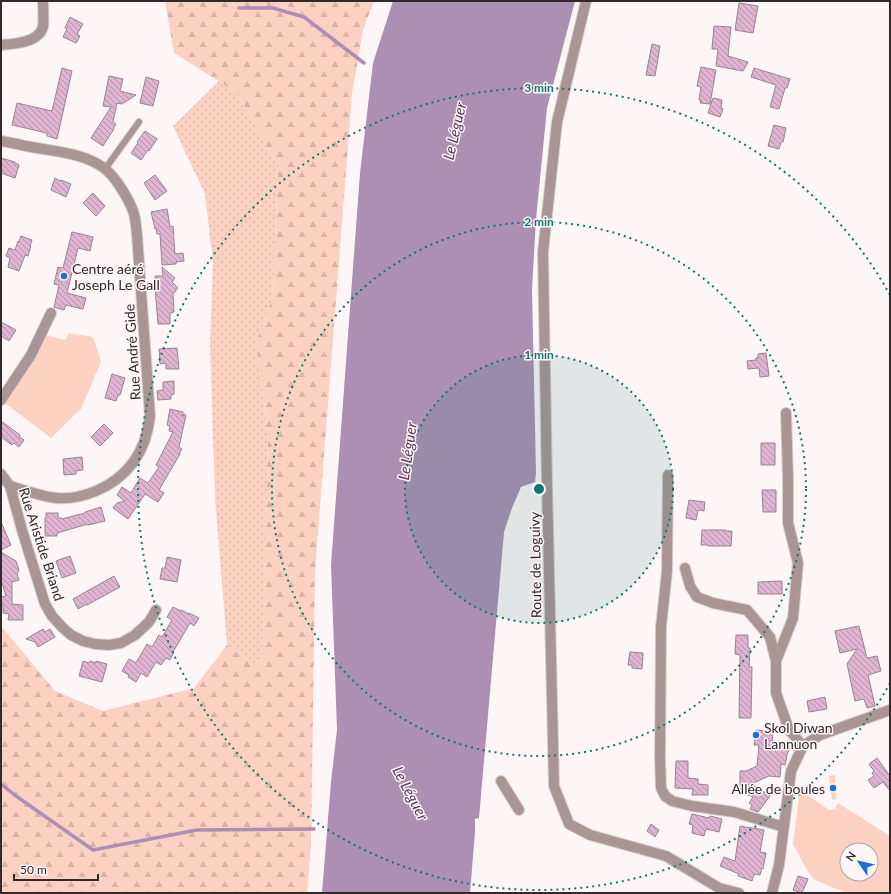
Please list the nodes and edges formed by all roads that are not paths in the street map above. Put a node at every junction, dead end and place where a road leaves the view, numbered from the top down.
1 (43, 1) edge
2 (586, 1) edge
3 (1, 46) edge
4 (139, 122) dead end
5 (1, 141) edge
6 (105, 169) junction
7 (51, 313) dead end
8 (1, 400) edge
9 (786, 412) dead end
10 (1, 474) edge
11 (668, 475) dead end
12 (10, 486) junction
13 (685, 568) dead end
14 (156, 610) dead end
15 (776, 660) junction
16 (890, 710) edge
17 (803, 746) junction
18 (501, 781) dead end
19 (519, 810) dead end
20 (784, 827) junction
21 (739, 893) edge
22 (772, 893) edge

1 - 3 street
2 - 21 street, Route de Loguivy
4 - 6 lane
5 - 6 street, Rue André Gide
6 - 12 street, Rue André Gide
7 - 8 street
9 - 15 street
10 - 12 street, Rue Aristide Briand
11 - 20 street
12 - 14 street, Rue Aristide Briand
13 - 15 street
15 - 17 street
16 - 17 street
17 - 20 street
18 - 19 street
20 - 22 street

